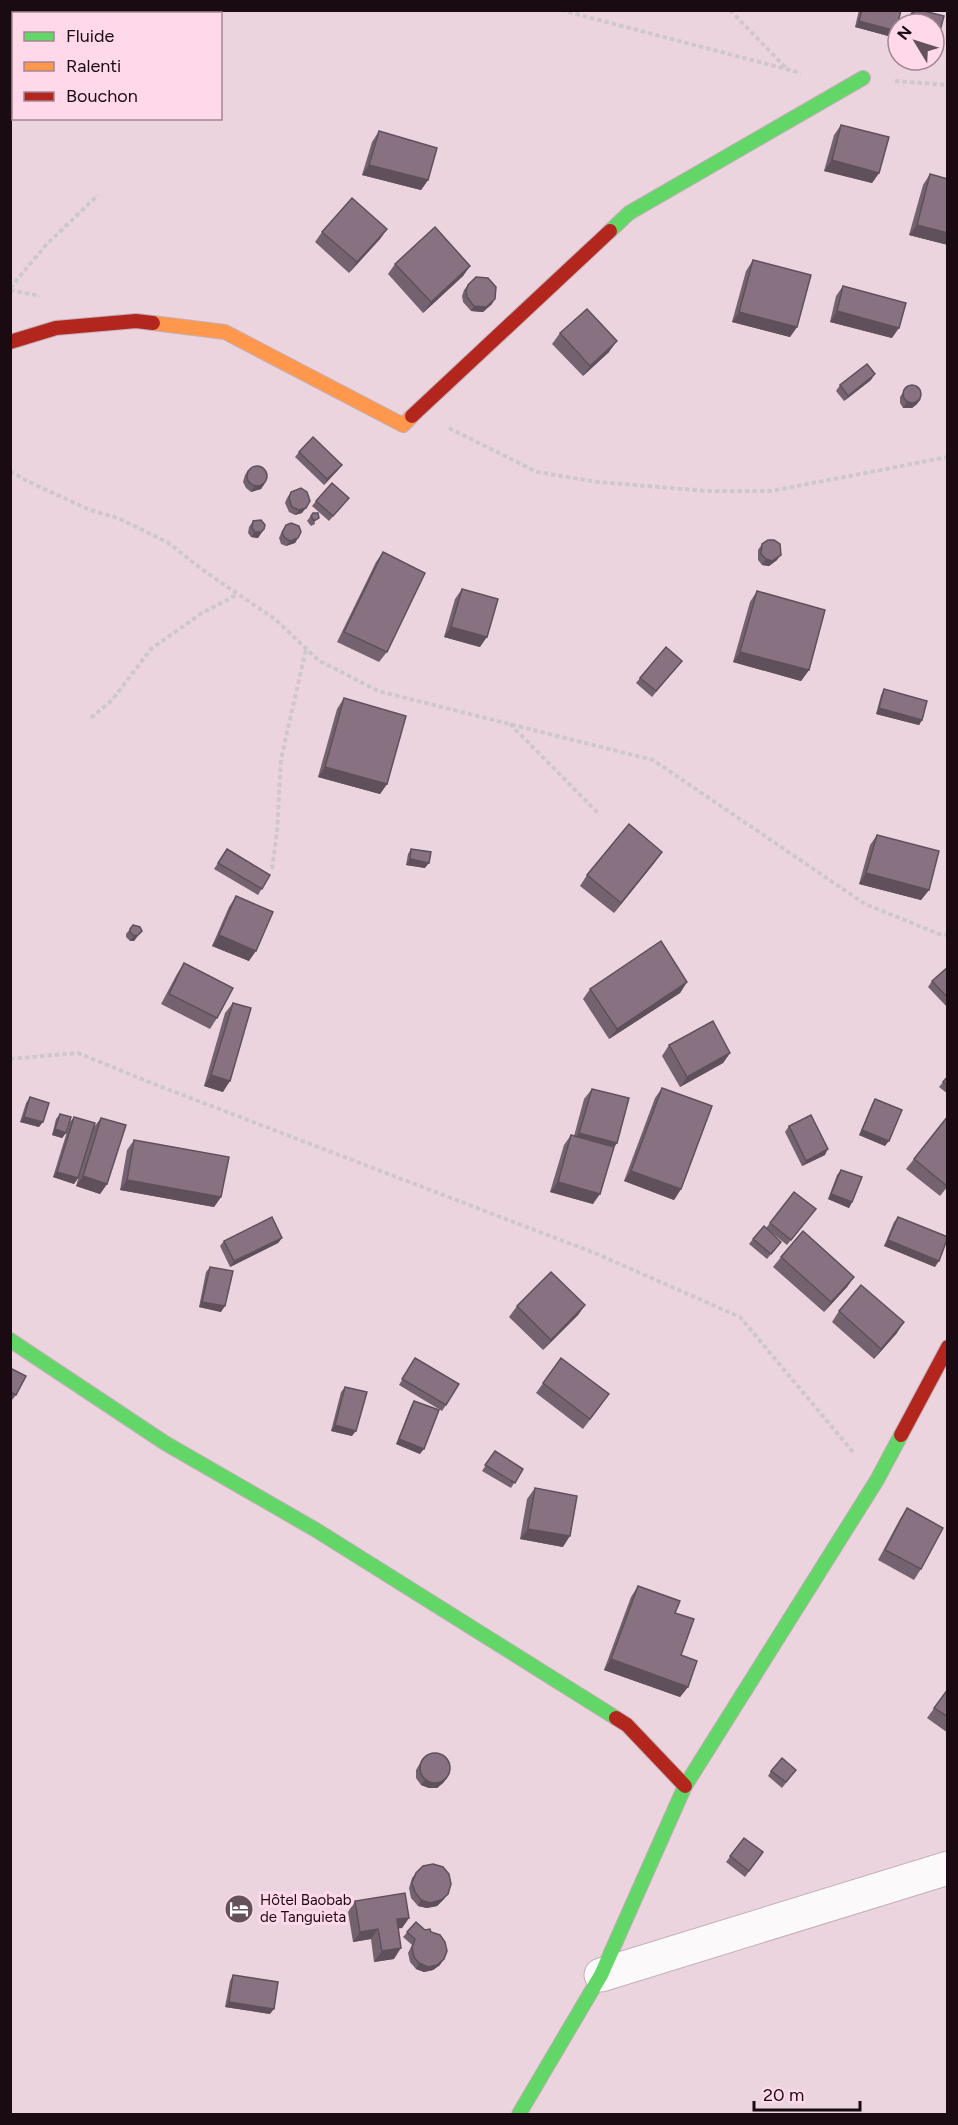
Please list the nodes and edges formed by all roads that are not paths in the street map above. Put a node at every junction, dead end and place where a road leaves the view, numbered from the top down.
1 (863, 78) road end
2 (10, 342) edge
3 (10, 1340) edge
4 (948, 1347) edge
5 (685, 1786) junction
6 (948, 1868) edge
7 (601, 1975) junction
8 (519, 2115) edge

1 - 2 street
3 - 5 street
4 - 5 street
5 - 7 street
6 - 7 street
7 - 8 street

